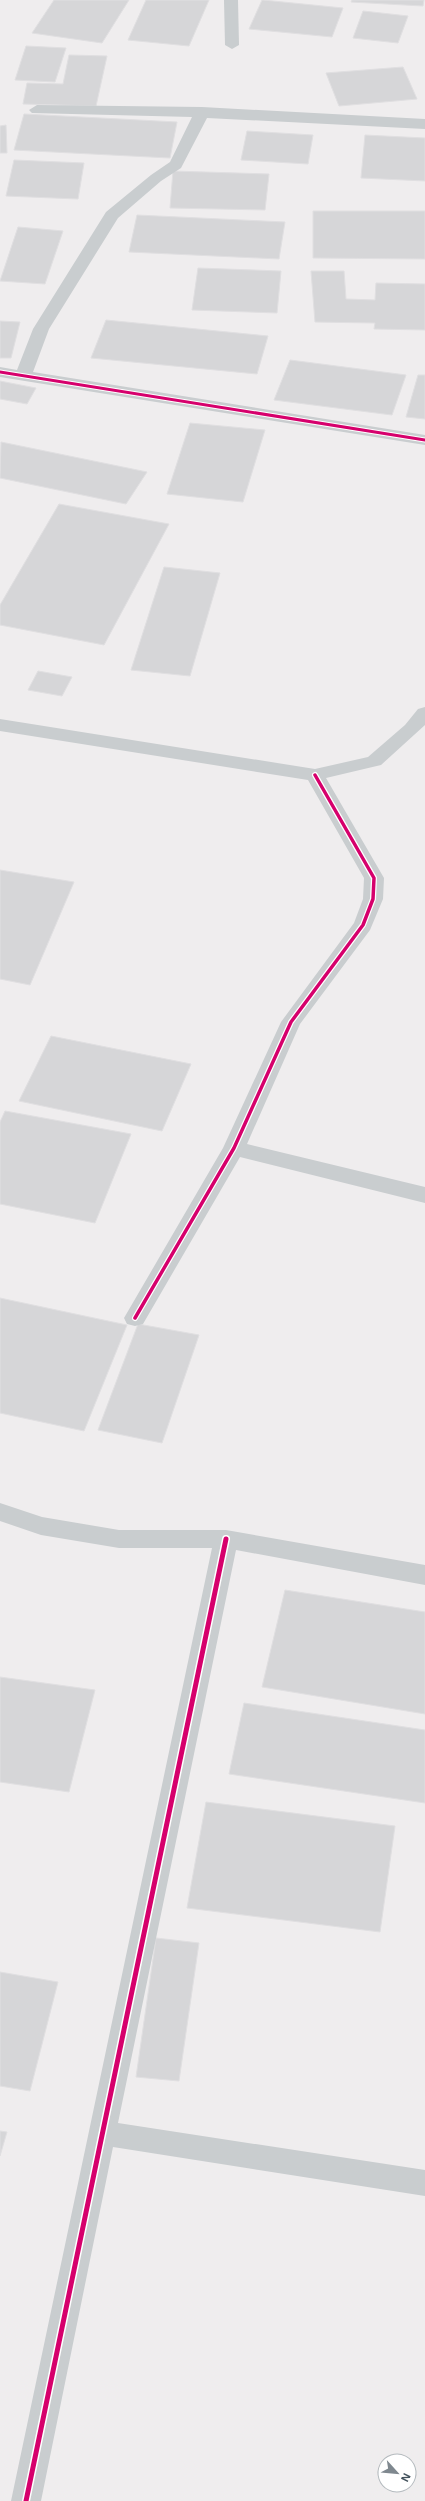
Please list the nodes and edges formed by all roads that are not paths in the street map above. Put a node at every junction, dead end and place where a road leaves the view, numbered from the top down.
1 (231, 0) edge
2 (232, 45) dead end
3 (37, 110) dead end
4 (202, 112) junction
5 (425, 124) edge
6 (0, 372) edge
7 (24, 374) junction
8 (425, 440) edge
9 (425, 714) edge
10 (0, 724) edge
11 (315, 775) junction
12 (234, 1148) junction
13 (425, 1195) edge
14 (135, 1318) dead end
15 (0, 1512) edge
16 (226, 1539) junction
17 (425, 1575) edge
18 (101, 2134) junction
19 (425, 2183) edge
20 (26, 2501) edge

1 - 2 street
3 - 4 street
4 - 5 street
4 - 7 street
6 - 7 street
7 - 8 street
9 - 11 street
10 - 11 street
11 - 12 street
12 - 13 street
12 - 14 street
15 - 16 street
16 - 17 street
16 - 18 street
18 - 19 street
18 - 20 street

